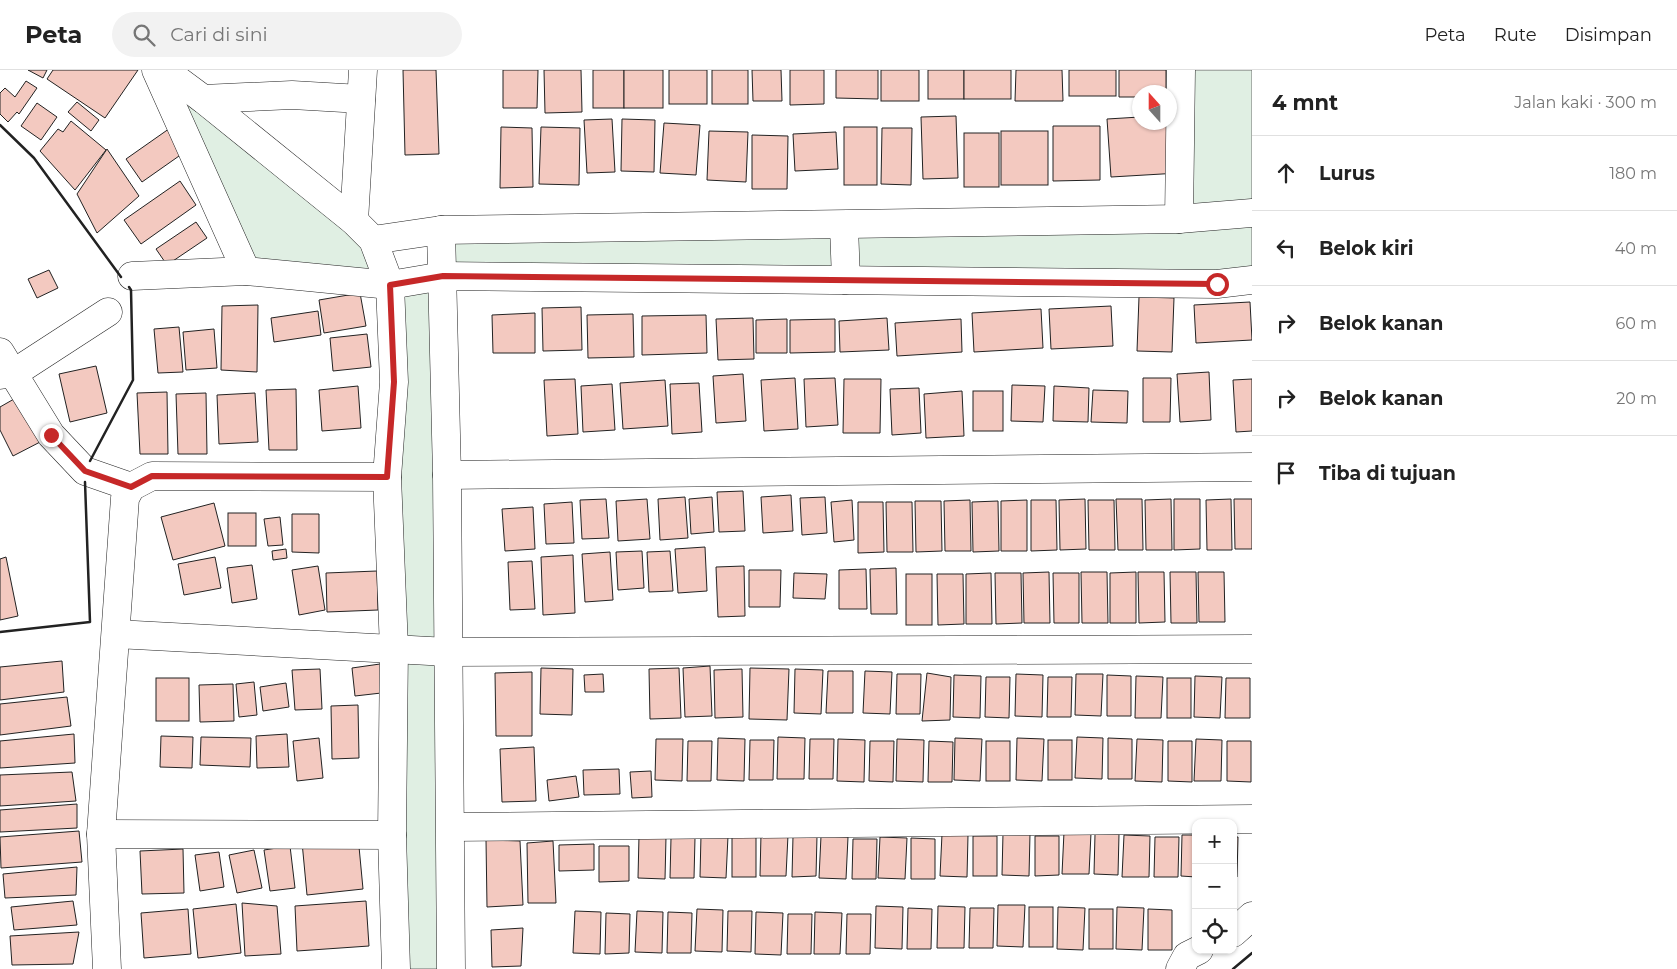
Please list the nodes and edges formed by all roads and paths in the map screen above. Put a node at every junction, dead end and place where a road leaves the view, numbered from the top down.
1 (156, 70) edge
2 (164, 70) edge
3 (363, 70) edge
4 (1181, 70) edge
5 (203, 99) junction
6 (361, 99) junction
7 (1252, 214) edge
8 (1178, 219) junction
9 (844, 226) junction
10 (441, 230) junction
11 (364, 231) junction
12 (246, 271) junction
13 (132, 276) dead end
14 (443, 276) junction
15 (846, 280) junction
16 (1252, 280) edge
17 (390, 285) junction
18 (108, 312) dead end
19 (5, 367) edge
20 (1252, 467) edge
21 (447, 476) junction
22 (387, 477) junction
23 (131, 487) junction
24 (116, 634) junction
25 (394, 648) junction
26 (1252, 649) edge
27 (448, 652) junction
28 (1252, 819) edge
29 (451, 827) junction
30 (101, 834) junction
31 (392, 834) junction
32 (1252, 916) edge
33 (1237, 929) edge
34 (1192, 954) edge
35 (107, 969) edge
36 (396, 969) edge
37 (451, 969) edge
38 (1180, 969) edge

1 - 12 street
2 - 5 street
3 - 6 street
4 - 8 street
5 - 6 street
5 - 11 street
6 - 11 street
7 - 8 street
8 - 9 street
9 - 10 street
9 - 15 street
10 - 11 street
10 - 14 street
11 - 17 street
12 - 13 street
12 - 17 street
14 - 15 street
14 - 17 street
14 - 21 street
15 - 16 street
17 - 22 street
18 - 19 street
19 - 23 street
20 - 21 street
21 - 27 street
22 - 23 street
22 - 25 street
23 - 24 street
24 - 25 street
24 - 30 street
25 - 27 street
25 - 31 street
26 - 27 street
27 - 29 street
28 - 29 street
29 - 37 street
30 - 31 street
30 - 35 street
31 - 36 street
32 - 33 street
34 - 38 street

